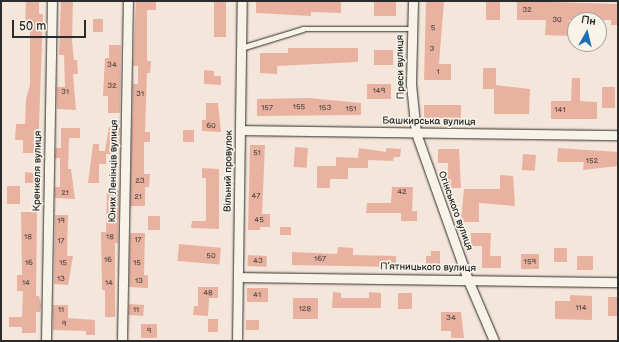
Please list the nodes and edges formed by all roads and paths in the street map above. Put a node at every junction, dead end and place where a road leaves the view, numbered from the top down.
1 (52, 1) edge
2 (128, 1) edge
3 (242, 1) edge
4 (413, 1) edge
5 (412, 29) junction
6 (241, 48) junction
7 (240, 130) junction
8 (416, 133) junction
9 (618, 135) edge
10 (238, 277) junction
11 (468, 280) junction
12 (618, 282) edge
13 (46, 341) edge
14 (122, 341) edge
15 (237, 341) edge
16 (494, 341) edge

1 - 13 street, Кренкеля вулиця
2 - 14 street, Юних Ленінців вулиця
3 - 6 street, Вільний провулок
4 - 5 street, Преси вулиця
5 - 6 lane
5 - 8 street, Преси вулиця
6 - 7 street, Вільний провулок
7 - 8 street, Башкирська вулиця
7 - 10 street, Вільний провулок
8 - 9 street, Башкирська вулиця
8 - 11 street, Огінського вулиця
10 - 11 street, П’ятницького вулиця
10 - 15 street, Вільний провулок
11 - 12 street, П’ятницького вулиця
11 - 16 street, Огінського вулиця

